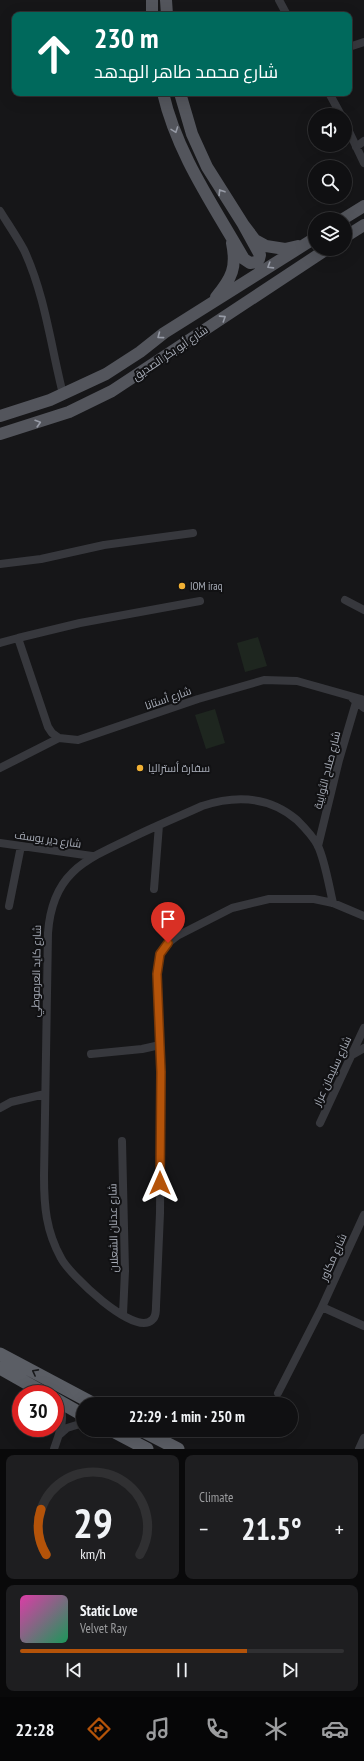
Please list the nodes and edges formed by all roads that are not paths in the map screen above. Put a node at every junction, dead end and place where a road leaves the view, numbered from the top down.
1 (152, 0) edge
2 (166, 0) edge
3 (279, 0) edge
4 (152, 12) edge
5 (167, 12) edge
6 (285, 12) edge
7 (364, 42) edge
8 (352, 46) edge
9 (164, 96) edge
10 (181, 96) edge
11 (331, 96) edge
12 (337, 108) edge
13 (352, 138) edge
14 (364, 141) edge
15 (356, 147) junction
16 (364, 162) edge
17 (364, 206) edge
18 (0, 211) edge
19 (352, 213) edge
20 (243, 224) junction
21 (364, 225) edge
22 (352, 233) edge
23 (230, 234) junction
24 (308, 242) edge
25 (308, 242) edge
26 (316, 256) edge
27 (209, 304) junction
28 (63, 394) junction
29 (0, 416) edge
30 (0, 434) edge
31 (193, 533) dead end
32 (0, 564) edge
33 (344, 600) dead end
34 (200, 601) dead end
35 (364, 610) edge
36 (18, 638) junction
37 (0, 643) edge
38 (356, 699) edge
39 (364, 708) edge
40 (59, 738) junction
41 (0, 768) edge
42 (159, 825) junction
43 (0, 843) edge
44 (21, 846) junction
45 (318, 846) junction
46 (92, 856) junction
47 (154, 889) dead end
48 (333, 903) junction
49 (9, 906) dead end
50 (364, 916) edge
51 (364, 1030) edge
52 (160, 1045) junction
53 (364, 1048) edge
54 (91, 1054) dead end
55 (352, 1055) junction
56 (45, 1094) junction
57 (0, 1108) edge
58 (320, 1122) dead end
59 (122, 1141) dead end
60 (364, 1215) edge
61 (322, 1307) junction
62 (123, 1314) junction
63 (364, 1326) edge
64 (0, 1354) edge
65 (0, 1368) edge
66 (31, 1385) edge
67 (278, 1393) dead end
68 (81, 1397) edge
69 (64, 1404) edge
70 (76, 1411) edge
71 (76, 1425) edge
72 (64, 1431) edge
73 (58, 1437) edge
74 (124, 1437) edge
75 (155, 1437) edge
76 (364, 1439) edge
77 (54, 1449) edge
78 (147, 1449) edge
79 (178, 1449) edge
80 (359, 1449) edge

1 - 4 main road
2 - 5 main road
3 - 6 street
7 - 8 street
9 -> 23 main road
20 -> 10 main road
11 - 12 street
13 - 15 street
14 - 15 street
15 - 16 street
17 - 19 main road
18 - 28 street
20 - 23 main road
20 - 24 main road
21 - 22 main road
23 - 27 main road
25 -> 27 main road, شارع أبو بكر الصديق
30 -> 26 main road, شارع أبو بكر الصديق
27 -> 28 main road, شارع أبو بكر الصديق
28 - 29 main road, شارع أبو بكر الصديق
31 - 32 street
33 - 35 street
34 - 36 street
36 - 37 street
36 - 40 street
38 - 39 street, شارع أستانا
38 - 40 street, شارع أستانا
38 - 45 street, شارع صلاح الثوايبة
40 - 41 street
42 - 45 street, شارع كايد العرموطي
42 - 46 street, شارع كايد العرموطي
42 - 47 street
43 - 44 street, شارع دير يوسف
44 - 46 street, شارع دير يوسف
44 - 49 street
45 - 48 street, شارع كايد العرموطي
46 - 56 street, شارع كايد العرموطي
48 - 50 street
48 - 52 street
51 - 55 street, شارع سليمان عرار
52 - 54 street
52 - 62 street, شارع كايد العرموطي
53 - 55 street
55 - 58 street, شارع سليمان عرار
56 - 57 street
56 - 62 street, شارع كايد العرموطي
59 - 62 street, شارع عدنان الشعلان
60 - 61 street, شارع مكاور
61 - 63 street
61 - 67 street, شارع مكاور
68 -> 64 highway
65 - 66 highway
69 - 70 highway
71 - 72 street
73 - 77 street
74 - 78 highway
75 - 79 highway
76 - 80 street

